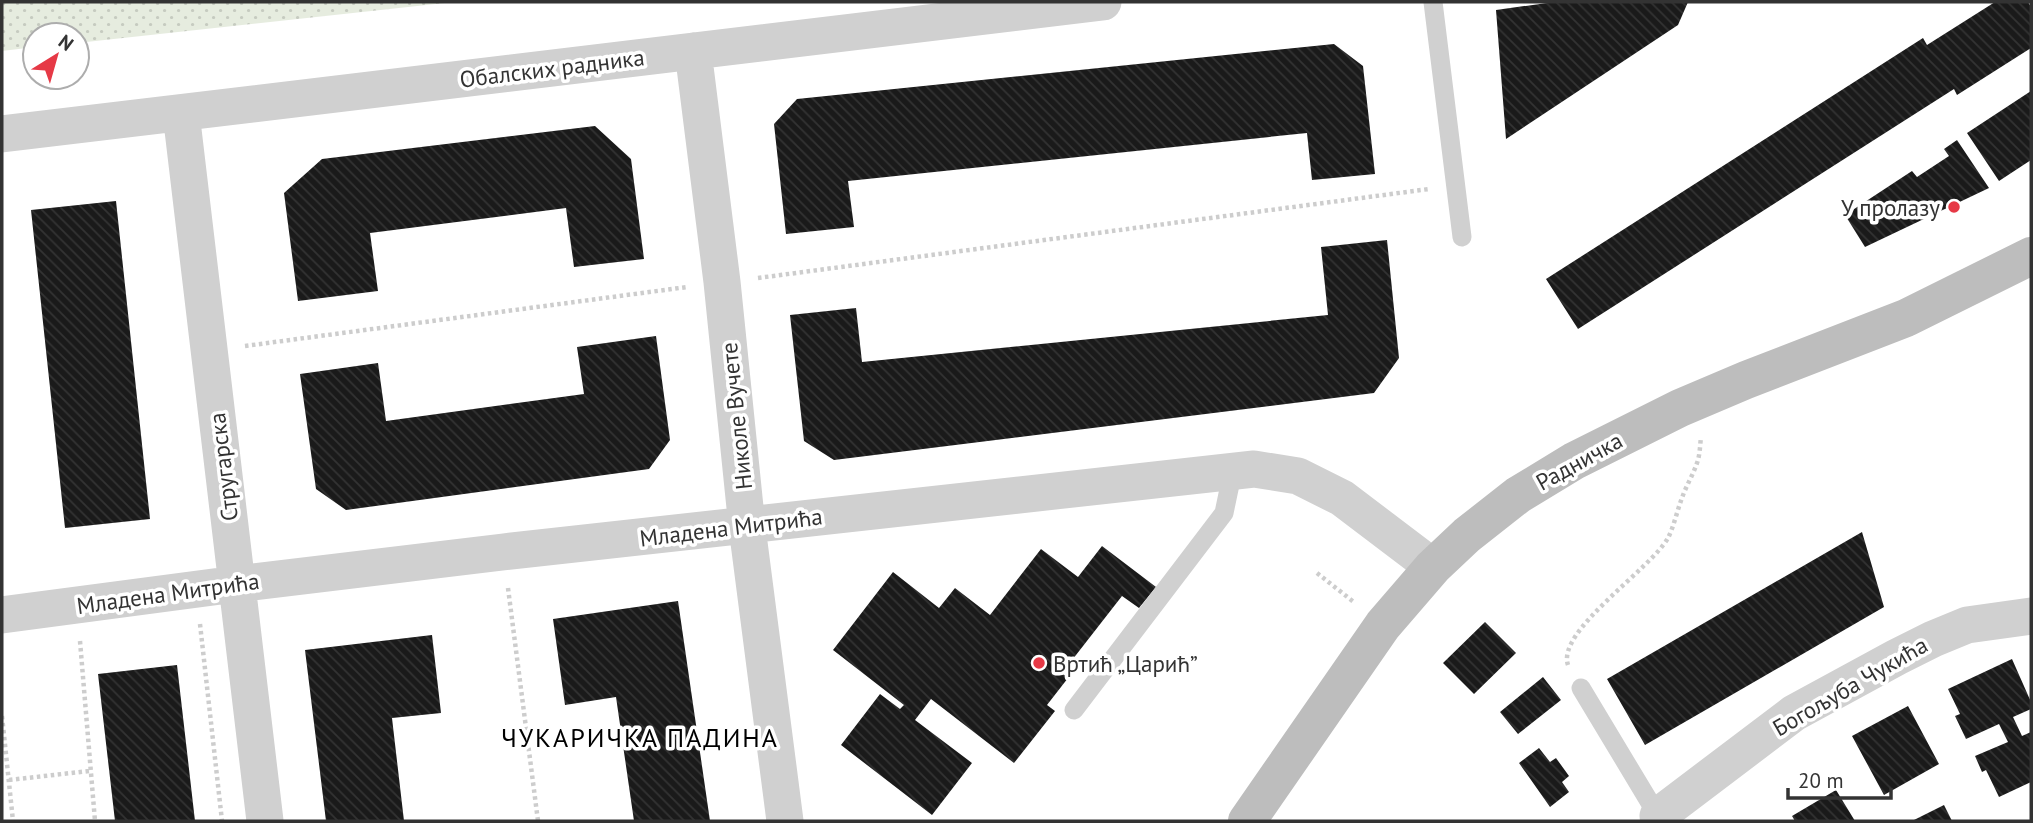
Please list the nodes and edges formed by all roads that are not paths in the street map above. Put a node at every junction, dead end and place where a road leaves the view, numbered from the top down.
1 (1103, 2) edge
2 (1433, 2) edge
3 (693, 51) junction
4 (181, 113) junction
5 (2, 134) edge
6 (1462, 237) dead end
7 (2031, 256) edge
8 (1233, 470) junction
9 (747, 527) junction
10 (1433, 567) junction
11 (236, 584) junction
12 (2, 615) edge
13 (2031, 616) edge
14 (1581, 688) dead end
15 (1074, 710) dead end
16 (1659, 819) edge
17 (265, 821) edge
18 (786, 821) edge
19 (1247, 821) edge

1 - 3 street, Обалских радника
2 - 6 lane
3 - 4 street, Обалских радника
3 - 9 street, Николе Вучете
4 - 5 street, Обалских радника
4 - 11 street, Стругарска
7 - 10 street, Радничка
8 - 9 street, Младена Митрића
8 - 10 street, Младена Митрића
8 - 15 lane
9 - 11 street, Младена Митрића
9 - 18 street, Николе Вучете
10 - 19 street, Радничка
11 - 12 street, Младена Митрића
11 - 17 street, Стругарска
13 - 16 street, Богољуба Чукића
14 - 16 lane

